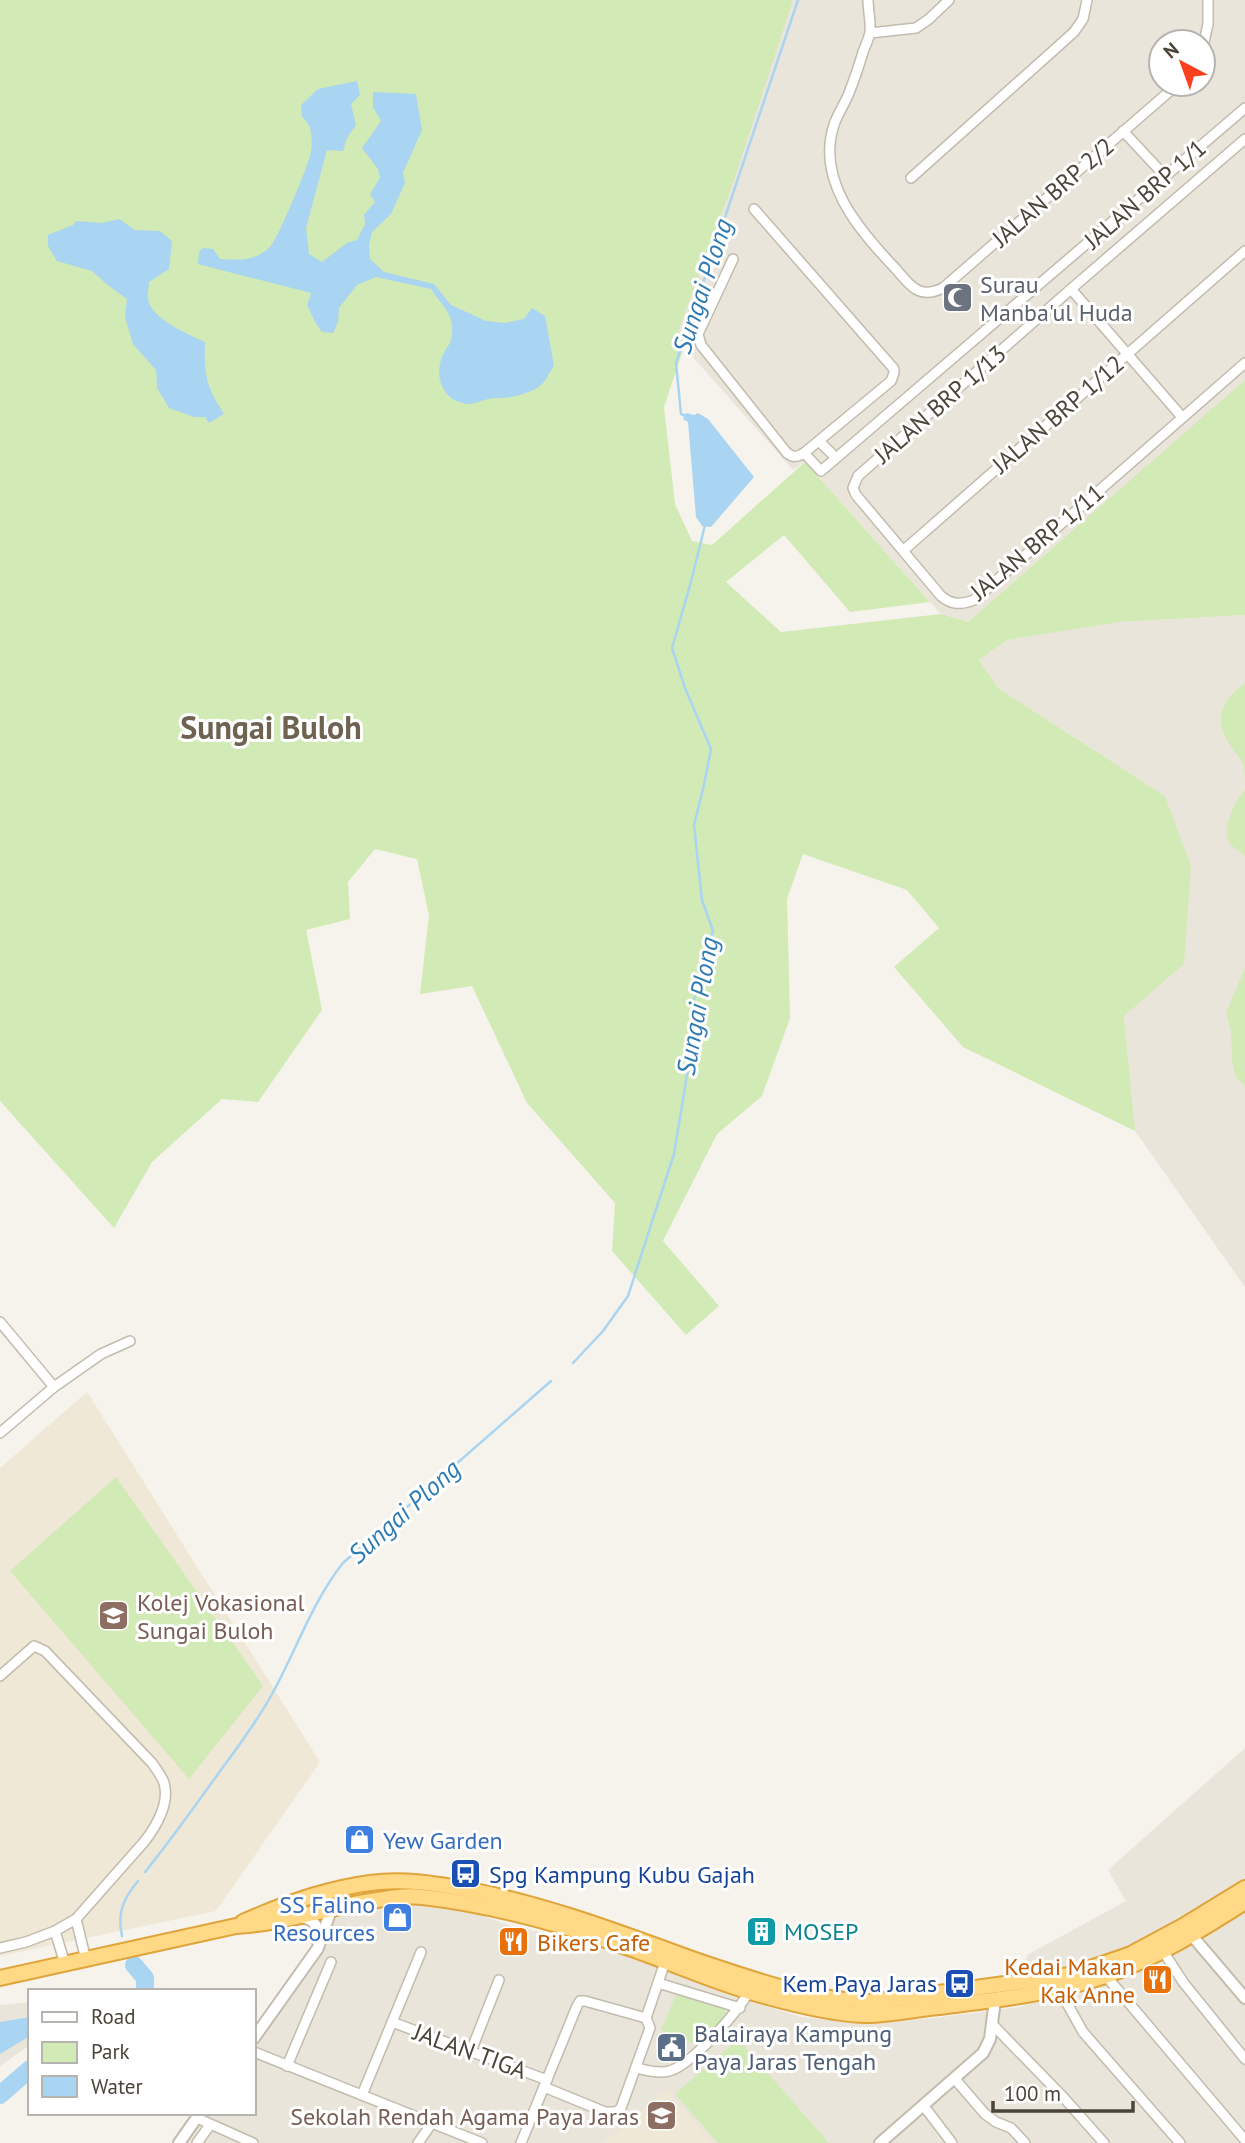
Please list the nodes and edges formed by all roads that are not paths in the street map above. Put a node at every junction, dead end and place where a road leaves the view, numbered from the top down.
1 (868, 0) edge
2 (949, 0) edge
3 (1087, 0) edge
4 (1208, 0) edge
5 (1207, 28) edge
6 (870, 33) junction
7 (1162, 98) edge
8 (1245, 108) edge
9 (1123, 131) junction
10 (1245, 139) edge
11 (1165, 176) junction
12 (911, 178) dead end
13 (754, 209) dead end
14 (1245, 251) edge
15 (733, 259) dead end
16 (1071, 289) junction
17 (1127, 353) junction
18 (1245, 363) edge
19 (1182, 417) junction
20 (819, 441) junction
21 (804, 453) junction
22 (836, 458) junction
23 (858, 476) joint
24 (904, 550) junction
25 (0, 1322) edge
26 (130, 1341) dead end
27 (54, 1387) junction
28 (0, 1433) edge
29 (0, 1676) edge
30 (431, 1883) junction
31 (1245, 1888) edge
32 (1245, 1902) edge
33 (274, 1908) junction
34 (332, 1908) junction
35 (295, 1916) junction
36 (76, 1919) junction
37 (236, 1926) junction
38 (55, 1931) junction
39 (1187, 1931) junction
40 (0, 1948) edge
41 (318, 1948) junction
42 (421, 1951) dead end
43 (1163, 1951) junction
44 (86, 1960) junction
45 (331, 1962) dead end
46 (665, 1962) junction
47 (65, 1965) junction
48 (1106, 1976) junction
49 (0, 1978) edge
50 (499, 1980) dead end
51 (658, 1983) junction
52 (1059, 1989) junction
53 (749, 1992) junction
54 (1245, 1998) edge
55 (995, 2000) junction
56 (740, 2008) junction
57 (646, 2018) junction
58 (392, 2022) junction
59 (992, 2024) junction
60 (256, 2035) edge
61 (471, 2051) junction
62 (256, 2053) edge
63 (1245, 2059) edge
64 (287, 2066) junction
65 (636, 2068) junction
66 (954, 2078) junction
67 (545, 2084) junction
68 (362, 2095) junction
69 (923, 2105) junction
70 (198, 2116) edge
71 (432, 2123) junction
72 (211, 2125) junction
73 (1245, 2140) edge
74 (179, 2143) edge
75 (197, 2143) edge
76 (253, 2143) edge
77 (418, 2143) edge
78 (482, 2143) edge
79 (521, 2143) edge
80 (881, 2143) edge
81 (952, 2143) edge
82 (1025, 2143) edge
83 (1104, 2143) edge
84 (1180, 2143) edge

1 - 6 street, JALAN BRP 2/2
2 - 6 street
3 - 12 street
4 - 5 street
6 - 9 street, JALAN BRP 2/2
7 - 9 street, JALAN BRP 2/2
8 - 11 street, JALAN BRP 1/1
9 - 11 street
10 - 16 street, JALAN BRP 1/13
11 - 22 street, JALAN BRP 1/1
13 - 20 street
14 - 17 street, JALAN BRP 1/12
15 - 21 street
16 - 17 street
16 - 23 street, JALAN BRP 1/13
17 - 19 street
17 - 24 street, JALAN BRP 1/12
18 - 19 street, JALAN BRP 1/11
19 - 24 street, JALAN BRP 1/11
20 - 21 street
20 - 22 street
21 - 22 street, JALAN BRP 1/1
23 - 24 street, JALAN BRP 1/11
25 - 27 street
26 - 27 street
27 - 28 street
29 - 36 street
30 - 33 highway
30 - 34 highway
30 - 39 highway
31 - 39 highway
32 - 39 highway
33 - 34 highway
33 - 37 highway
34 - 35 highway
34 - 41 street
34 - 46 highway
35 - 37 highway
35 - 41 street
36 - 38 street
36 - 44 street
37 - 44 highway
38 - 40 street
38 - 47 street
39 - 43 highway
39 - 54 street
41 - 60 street
42 - 58 street
43 - 48 highway
43 - 63 street
44 - 47 highway
45 - 64 street
46 - 51 street
46 - 53 highway
47 - 49 highway
48 - 52 highway
48 - 73 street
50 - 61 street
51 - 56 street
51 - 57 street
52 - 55 highway
52 - 84 street
53 - 55 highway
53 - 56 street
55 - 59 street
56 - 65 street
57 - 65 street
57 - 67 street
58 - 61 street, JALAN TIGA
58 - 68 street
59 - 66 street
59 - 83 street
61 - 67 street, JALAN TIGA
62 - 64 street
64 - 68 street
65 - 67 street, JALAN TIGA
66 - 69 street
66 - 82 street
67 - 79 street
68 - 71 street
69 - 80 street
69 - 81 street
70 - 72 street
70 - 74 street
71 - 77 street
71 - 78 street
72 - 75 street
72 - 76 street

